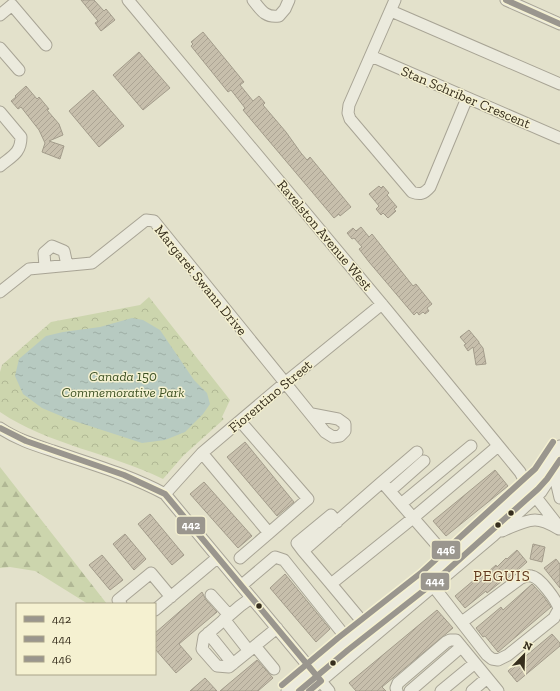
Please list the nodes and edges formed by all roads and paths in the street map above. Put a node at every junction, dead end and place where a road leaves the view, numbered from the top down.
1 (128, 0) edge
2 (253, 0) edge
3 (289, 0) edge
4 (395, 0) edge
5 (506, 0) edge
6 (391, 11) junction
7 (0, 15) edge
8 (560, 24) edge
9 (46, 45) dead end
10 (0, 48) edge
11 (371, 56) junction
12 (19, 70) dead end
13 (560, 84) edge
14 (467, 98) junction
15 (0, 112) edge
16 (560, 138) edge
17 (0, 166) edge
18 (67, 265) junction
19 (46, 267) junction
20 (0, 292) edge
21 (382, 304) junction
22 (286, 382) junction
23 (312, 414) dead end
24 (240, 421) junction
25 (0, 428) edge
26 (471, 446) dead end
27 (498, 446) junction
28 (560, 446) edge
29 (417, 452) dead end
30 (202, 454) junction
31 (424, 461) dead end
32 (560, 463) edge
33 (382, 482) junction
34 (530, 485) junction
35 (390, 491) junction
36 (165, 494) junction
37 (538, 495) junction
38 (560, 498) edge
39 (401, 504) junction
40 (560, 516) edge
41 (413, 518) junction
42 (560, 529) edge
43 (269, 534) junction
44 (494, 535) junction
45 (217, 558) junction
46 (240, 558) dead end
47 (449, 559) junction
48 (431, 582) junction
49 (331, 584) junction
50 (242, 585) junction
51 (211, 595) dead end
52 (171, 597) junction
53 (251, 598) junction
54 (120, 603) edge
55 (156, 609) edge
56 (226, 617) junction
57 (462, 622) junction
58 (366, 626) junction
59 (277, 628) junction
60 (348, 640) junction
61 (461, 647) junction
62 (252, 649) junction
63 (475, 663) junction
64 (274, 669) dead end
65 (312, 670) junction
66 (487, 678) junction
67 (321, 681) junction
68 (287, 691) edge
69 (309, 691) edge
70 (329, 691) edge
71 (397, 691) edge
72 (410, 691) edge
73 (441, 691) edge
74 (472, 691) edge
75 (498, 691) edge

1 - 21 street, Ravelston Avenue West
2 - 3 street
4 - 6 street
5 - 8 street
6 - 11 street
6 - 13 street
7 - 9 street
10 - 12 street
11 - 14 street, Stan Schriber Crescent
11 - 14 street
14 - 16 street, Stan Schriber Crescent
15 - 17 street
18 - 19 street, Margaret Swann Drive
18 - 19 street
18 - 22 street, Margaret Swann Drive
19 - 20 street, Margaret Swann Drive
21 - 22 street, Fiorentino Street
21 - 27 street, Ravelston Avenue West
22 - 23 street, Margaret Swann Drive
22 - 24 street, Fiorentino Street
24 - 30 street, Fiorentino Street
24 - 43 street
25 - 36 street
26 - 39 street
27 - 34 street, Ravelston Avenue West
27 - 41 street
28 - 34 street
29 - 33 street
30 - 36 street, Fiorentino Street
30 - 43 street
31 - 35 street
32 - 37 street
32 - 38 street
33 - 35 street
33 - 49 street
34 - 37 street, Ravelston Avenue West
34 - 47 street
35 - 39 street
36 - 45 street
37 - 40 street
37 - 42 street
37 - 44 street
39 - 41 street
41 - 47 street
41 - 49 street
42 - 44 street
43 - 46 street
44 - 48 street
45 - 50 street
45 - 52 street
47 - 48 street
48 - 57 street
48 - 58 street
48 - 67 street
49 - 58 street
50 - 53 street
50 - 60 street
51 - 56 street
52 - 54 street
52 - 55 street
53 - 56 street
53 - 59 street
56 - 62 street
56 - 62 street
57 - 57 street
58 - 60 street
59 - 62 street
59 - 65 street
60 - 65 street
61 - 63 street
61 - 71 street
61 - 72 street
62 - 64 street
63 - 66 street
63 - 73 street
65 - 67 street
65 - 68 street
66 - 74 street
66 - 75 street
67 - 69 street
67 - 70 street

